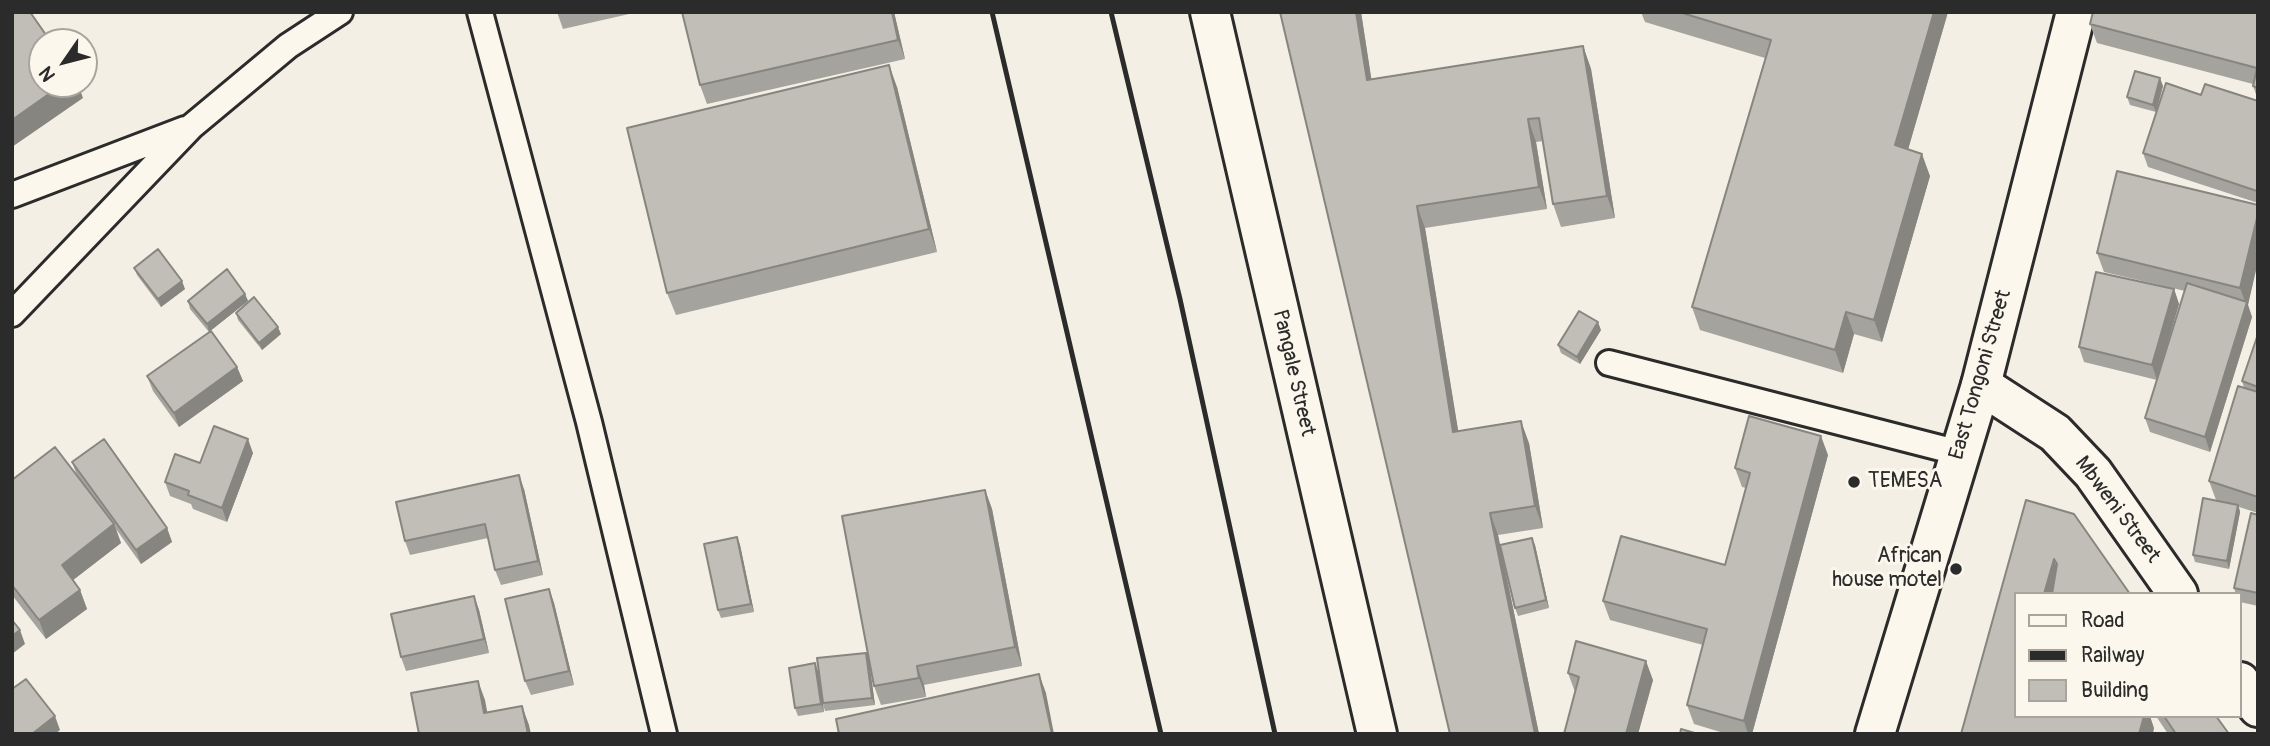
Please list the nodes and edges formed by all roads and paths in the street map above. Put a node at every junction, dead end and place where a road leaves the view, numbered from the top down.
1 (340, 12) edge
2 (480, 12) edge
3 (1210, 12) edge
4 (2076, 12) edge
5 (192, 126) junction
6 (12, 195) edge
7 (12, 314) edge
8 (1609, 363) dead end
9 (1981, 385) junction
10 (1960, 453) junction
11 (2177, 592) edge
12 (2242, 685) edge
13 (2258, 707) edge
14 (664, 734) edge
15 (1377, 734) edge
16 (1875, 734) edge

1 - 5 lane
2 - 14 lane
3 - 15 street, Pangale Street
4 - 9 street, East Tongoni Street
5 - 6 lane
5 - 7 lane
8 - 10 lane
9 - 10 street, East Tongoni Street
9 - 11 street, Mbweni Street
10 - 16 street, East Tongoni Street
12 - 13 street

